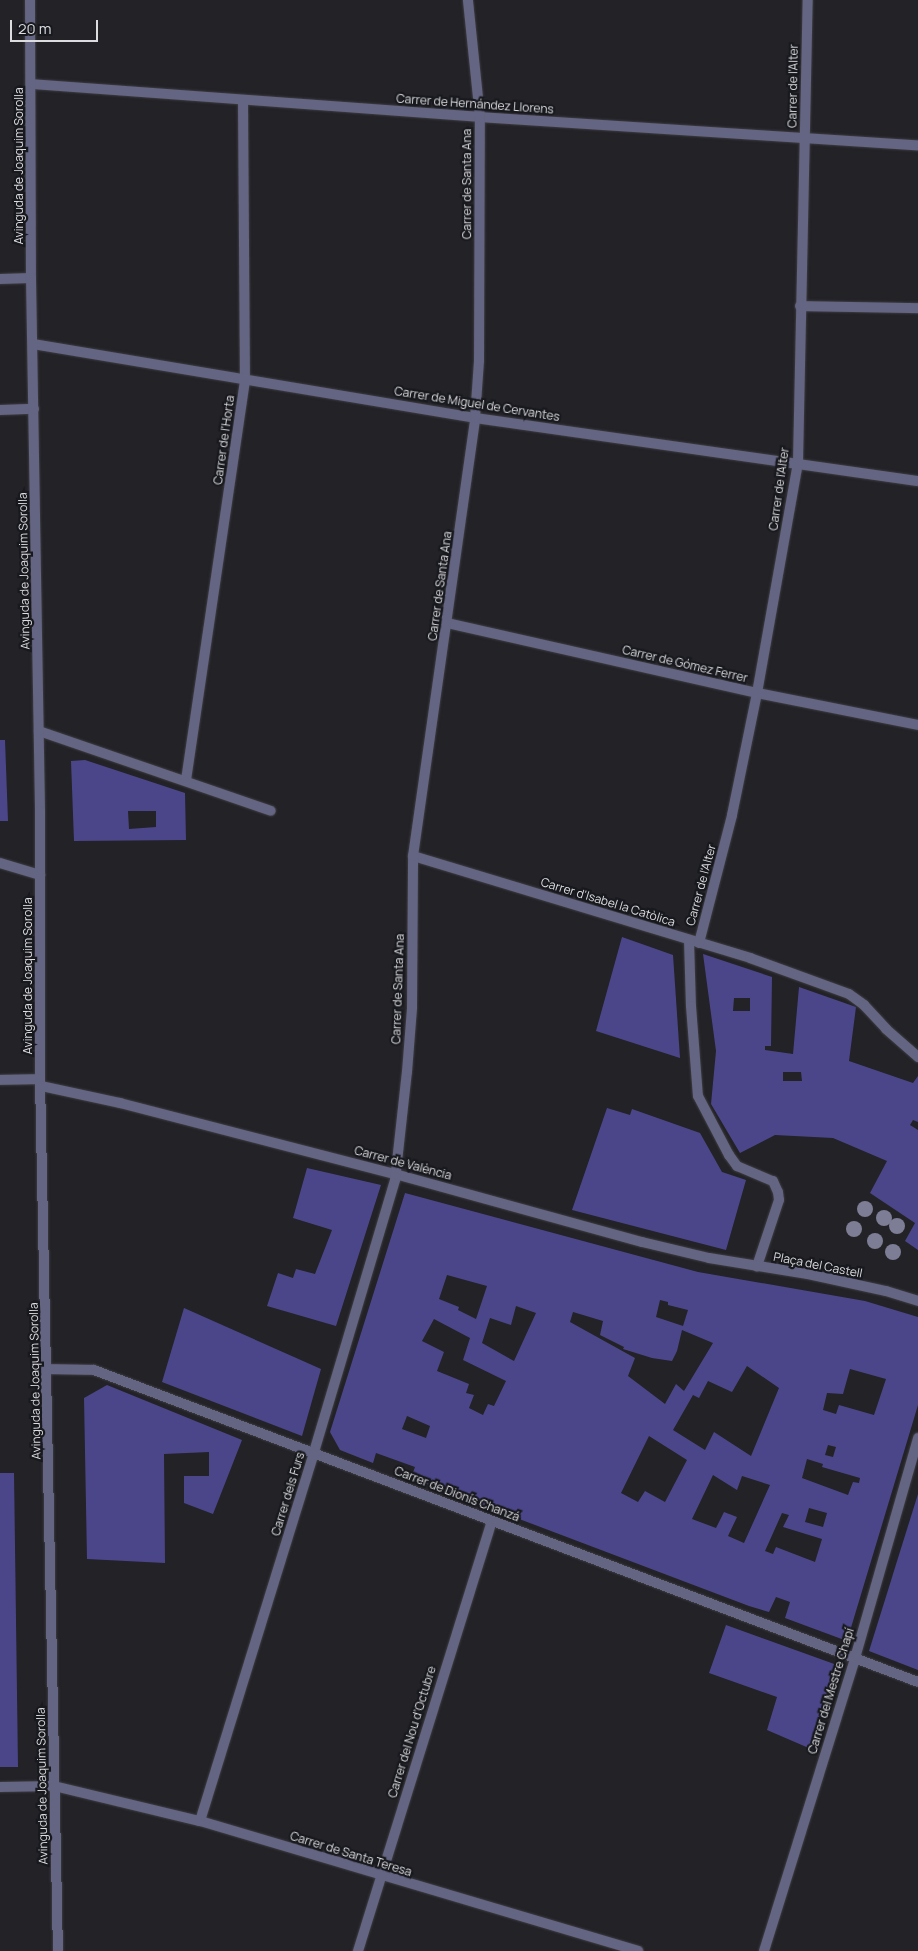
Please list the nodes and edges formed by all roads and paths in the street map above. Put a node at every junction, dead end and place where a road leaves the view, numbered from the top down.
1 (30, 0) edge
2 (468, 0) edge
3 (808, 0) edge
4 (31, 84) junction
5 (243, 100) junction
6 (480, 118) junction
7 (805, 137) junction
8 (918, 145) edge
9 (31, 278) junction
10 (0, 279) edge
11 (800, 306) junction
12 (918, 308) edge
13 (34, 344) junction
14 (245, 379) junction
15 (34, 409) junction
16 (0, 410) edge
17 (475, 418) junction
18 (798, 462) junction
19 (918, 481) edge
20 (447, 623) junction
21 (757, 693) junction
22 (918, 725) edge
23 (39, 731) junction
24 (186, 780) junction
25 (271, 811) dead end
26 (413, 856) junction
27 (0, 862) edge
28 (40, 876) junction
29 (694, 941) junction
30 (918, 1057) edge
31 (0, 1080) edge
32 (41, 1083) junction
33 (733, 1160) joint
34 (395, 1174) junction
35 (757, 1266) junction
36 (918, 1300) edge
37 (48, 1369) junction
38 (918, 1438) edge
39 (314, 1452) junction
40 (914, 1470) edge
41 (492, 1521) junction
42 (855, 1658) junction
43 (918, 1682) edge
44 (0, 1786) edge
45 (54, 1786) junction
46 (200, 1821) junction
47 (380, 1876) junction
48 (58, 1951) edge
49 (358, 1951) edge
50 (638, 1951) edge
51 (764, 1951) edge

1 - 4 street, Avinguda de Joaquim Sorolla
2 - 6 street, Carrer de Santa Ana
3 - 7 street, Carrer de l'Alter
4 - 5 street, Carrer de Hernández Llorens
4 - 9 street, Avinguda de Joaquim Sorolla
5 - 6 street, Carrer de Hernández Llorens
5 - 14 street, Carrer de l'Horta
6 - 7 street, Carrer de Hernández Llorens
6 - 17 street, Carrer de Santa Ana
7 - 8 street, Carrer de Hernández Llorens
7 - 11 street, Carrer de l'Alter
9 - 10 street
9 - 13 street, Avinguda de Joaquim Sorolla
11 - 12 street
11 - 18 street, Carrer de l'Alter
13 - 14 street, Carrer de Miguel de Cervantes
13 - 15 street, Avinguda de Joaquim Sorolla
14 - 17 street, Carrer de Miguel de Cervantes
14 - 24 street, Carrer de l'Horta
15 - 16 street
15 - 23 street, Avinguda de Joaquim Sorolla
17 - 18 street, Carrer de Miguel de Cervantes
17 - 20 street, Carrer de Santa Ana
18 - 19 street, Carrer de Miguel de Cervantes
18 - 21 street, Carrer de l'Alter
20 - 21 street, Carrer de Gómez Ferrer
20 - 26 street, Carrer de Santa Ana
21 - 22 street, Carrer de Gómez Ferrer
21 - 29 street, Carrer de l'Alter
23 - 24 street
23 - 28 street, Avinguda de Joaquim Sorolla
24 - 25 street
26 - 29 street, Carrer d'Isabel la Catòlica
26 - 34 street, Carrer de Santa Ana
27 - 28 street
28 - 32 street, Avinguda de Joaquim Sorolla
29 - 30 street, Carrer d'Isabel la Catòlica
29 - 33 street, Carrer de l'Alter
31 - 32 street, Carrer de València
32 - 34 street, Carrer de València
32 - 37 street, Avinguda de Joaquim Sorolla
33 - 35 street, Plaça del Castell
34 - 35 street, Carrer de València
34 - 39 street, Carrer dels Furs
35 - 36 street, Plaça del Castell
37 - 39 street, Carrer de Dionís Chanzá
37 - 45 street, Avinguda de Joaquim Sorolla
38 - 40 street, Carrer del Mestre Chapí
39 - 41 street, Carrer de Dionís Chanzá
39 - 46 street, Carrer dels Furs
40 - 42 street, Carrer del Mestre Chapí
41 - 42 street, Carrer de Dionís Chanzá
41 - 47 street, Carrer del Nou d'Octubre
42 - 43 street, Carrer de Dionís Chanzá
42 - 51 street, Carrer del Mestre Chapí
44 - 45 street, Carrer de Santa Teresa
45 - 46 street, Carrer de Santa Teresa
45 - 48 street, Avinguda de Joaquim Sorolla
46 - 47 street, Carrer de Santa Teresa
47 - 49 street, Carrer del Nou d'Octubre
47 - 50 street, Carrer de Santa Teresa

